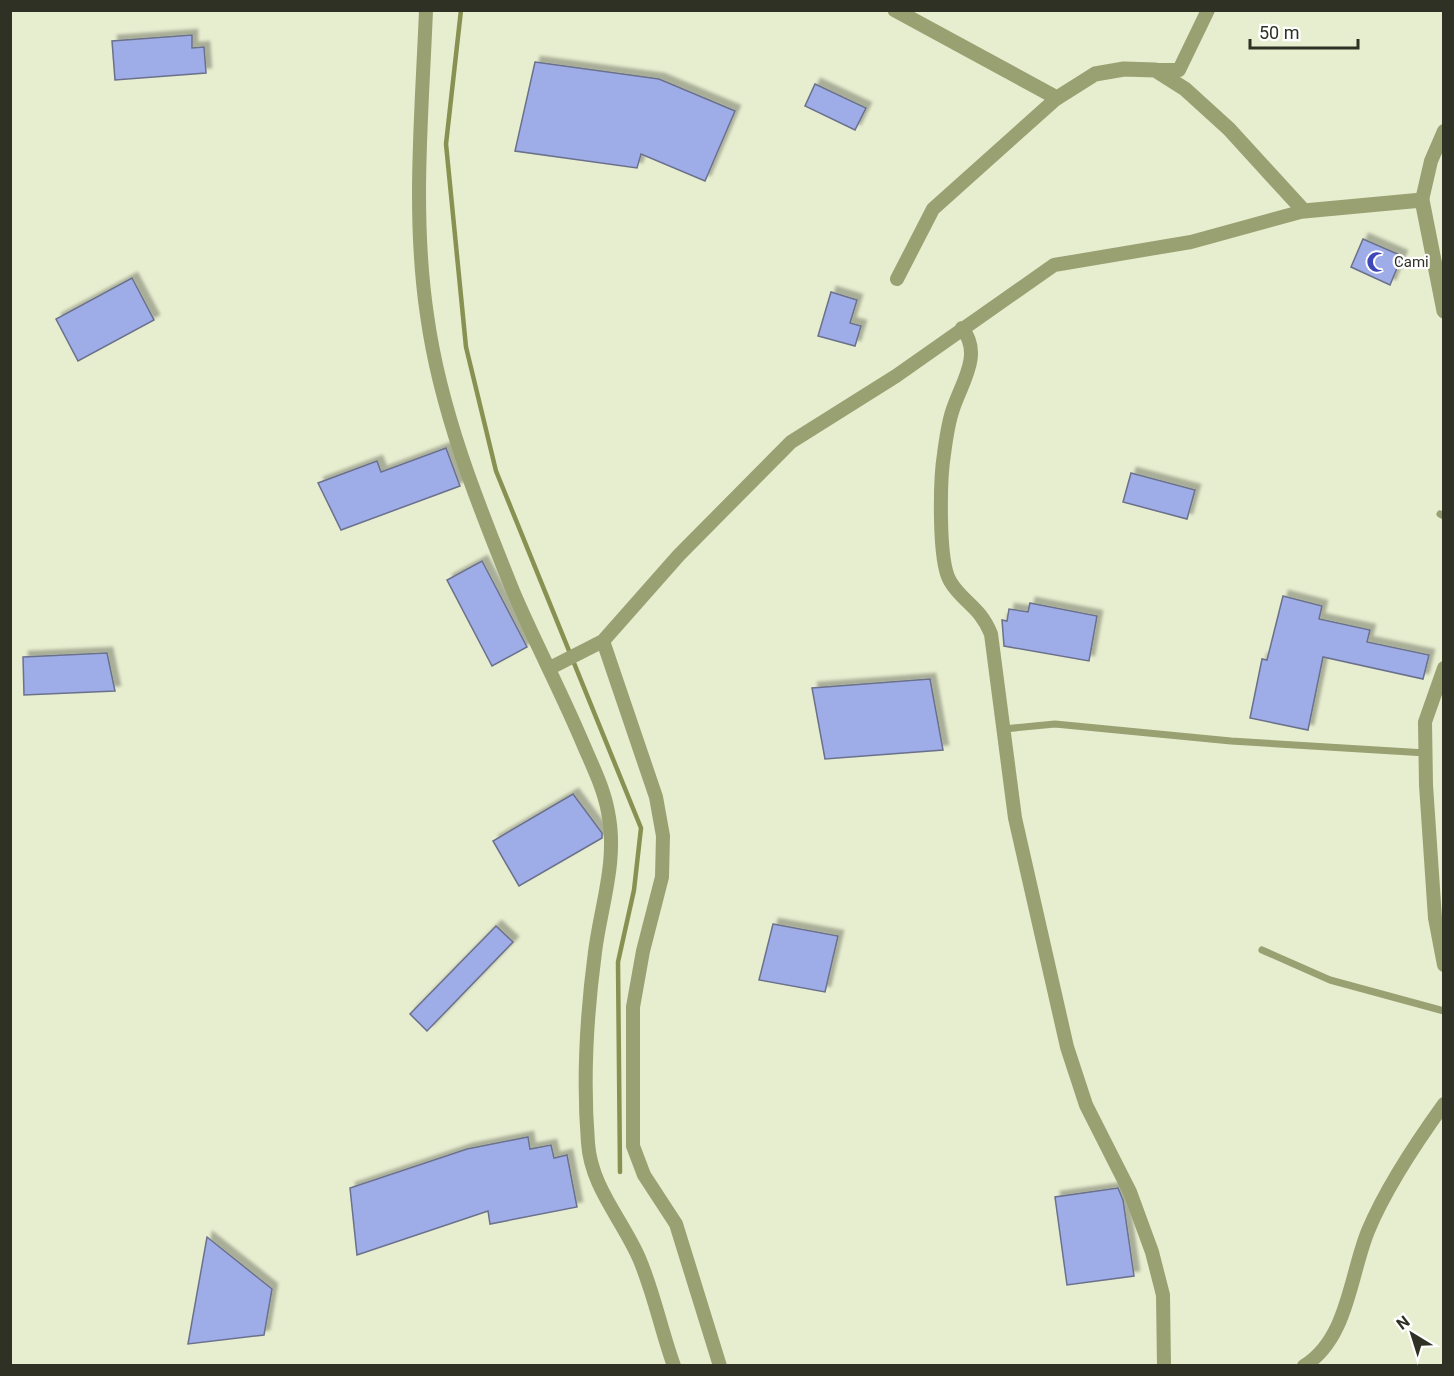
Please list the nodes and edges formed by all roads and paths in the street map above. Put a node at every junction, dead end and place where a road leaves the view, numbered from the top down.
1 (426, 10) edge
2 (895, 10) edge
3 (1208, 10) edge
4 (1155, 70) junction
5 (1057, 98) junction
6 (1443, 131) edge
7 (1437, 160) edge
8 (1422, 200) junction
9 (1304, 211) junction
10 (897, 279) dead end
11 (1443, 312) edge
12 (962, 328) junction
13 (603, 641) junction
14 (556, 667) junction
15 (1443, 668) edge
16 (1004, 729) junction
17 (1426, 753) junction
18 (1262, 950) dead end
19 (1443, 965) edge
20 (1443, 1011) edge
21 (1443, 1104) edge
22 (674, 1365) edge
23 (720, 1365) edge
24 (1164, 1365) edge
25 (1304, 1365) edge

1 - 14 street
2 - 5 street
3 - 4 street
4 - 5 street
4 - 9 street
5 - 10 street
6 - 7 street
7 - 8 street
8 - 9 street
8 - 11 street
9 - 12 street
12 - 13 street
12 - 16 street
13 - 14 street
13 - 23 street
14 - 22 street
15 - 17 street
16 - 17 lane
16 - 24 street
17 - 19 street
18 - 20 lane
21 - 25 street

